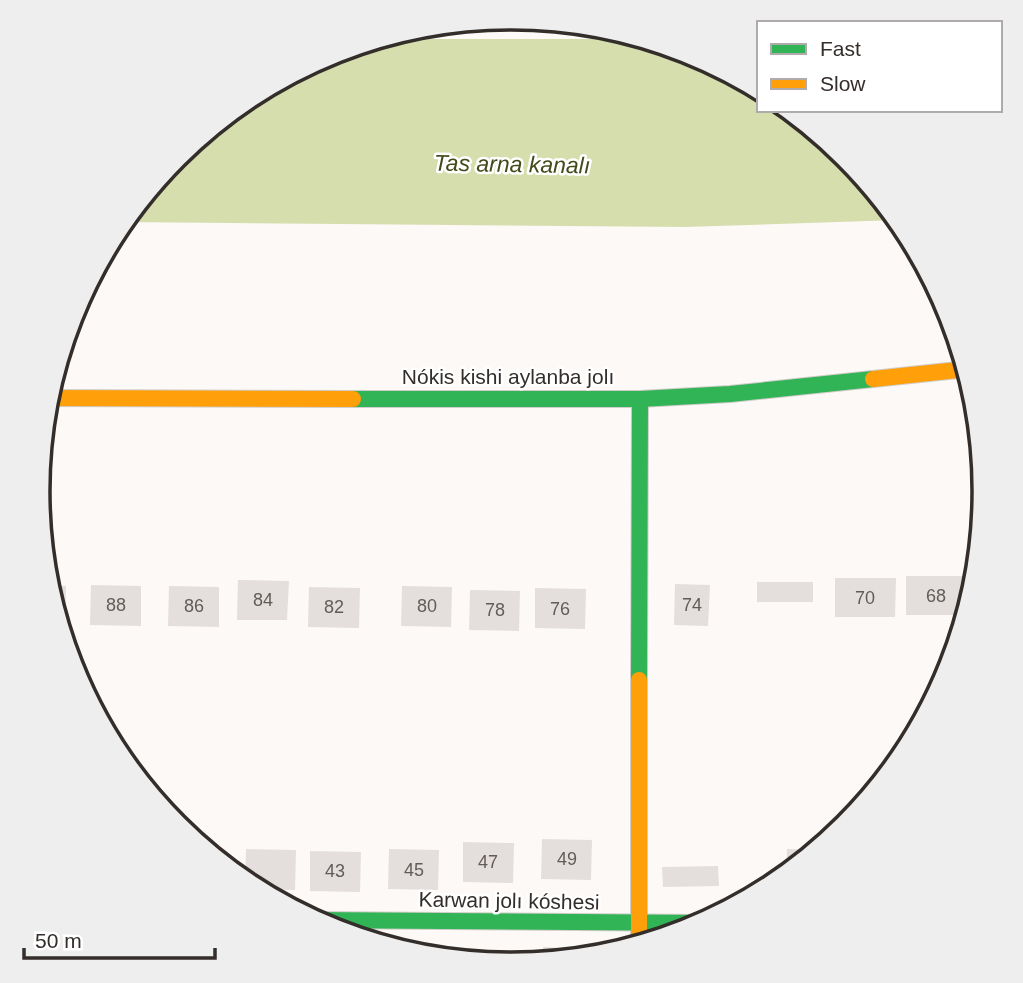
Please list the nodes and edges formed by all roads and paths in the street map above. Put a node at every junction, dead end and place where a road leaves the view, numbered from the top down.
1 (957, 370) edge
2 (60, 398) edge
3 (640, 399) junction
4 (341, 920) edge
5 (638, 923) junction
6 (675, 923) edge
7 (639, 936) edge

1 - 3 street, Nókis kishi aylanba jolı
2 - 3 street, Nókis kishi aylanba jolı
3 - 5 street
4 - 5 street, Karwan jolı kóshesi
5 - 6 street, Karwan jolı kóshesi
5 - 7 street

